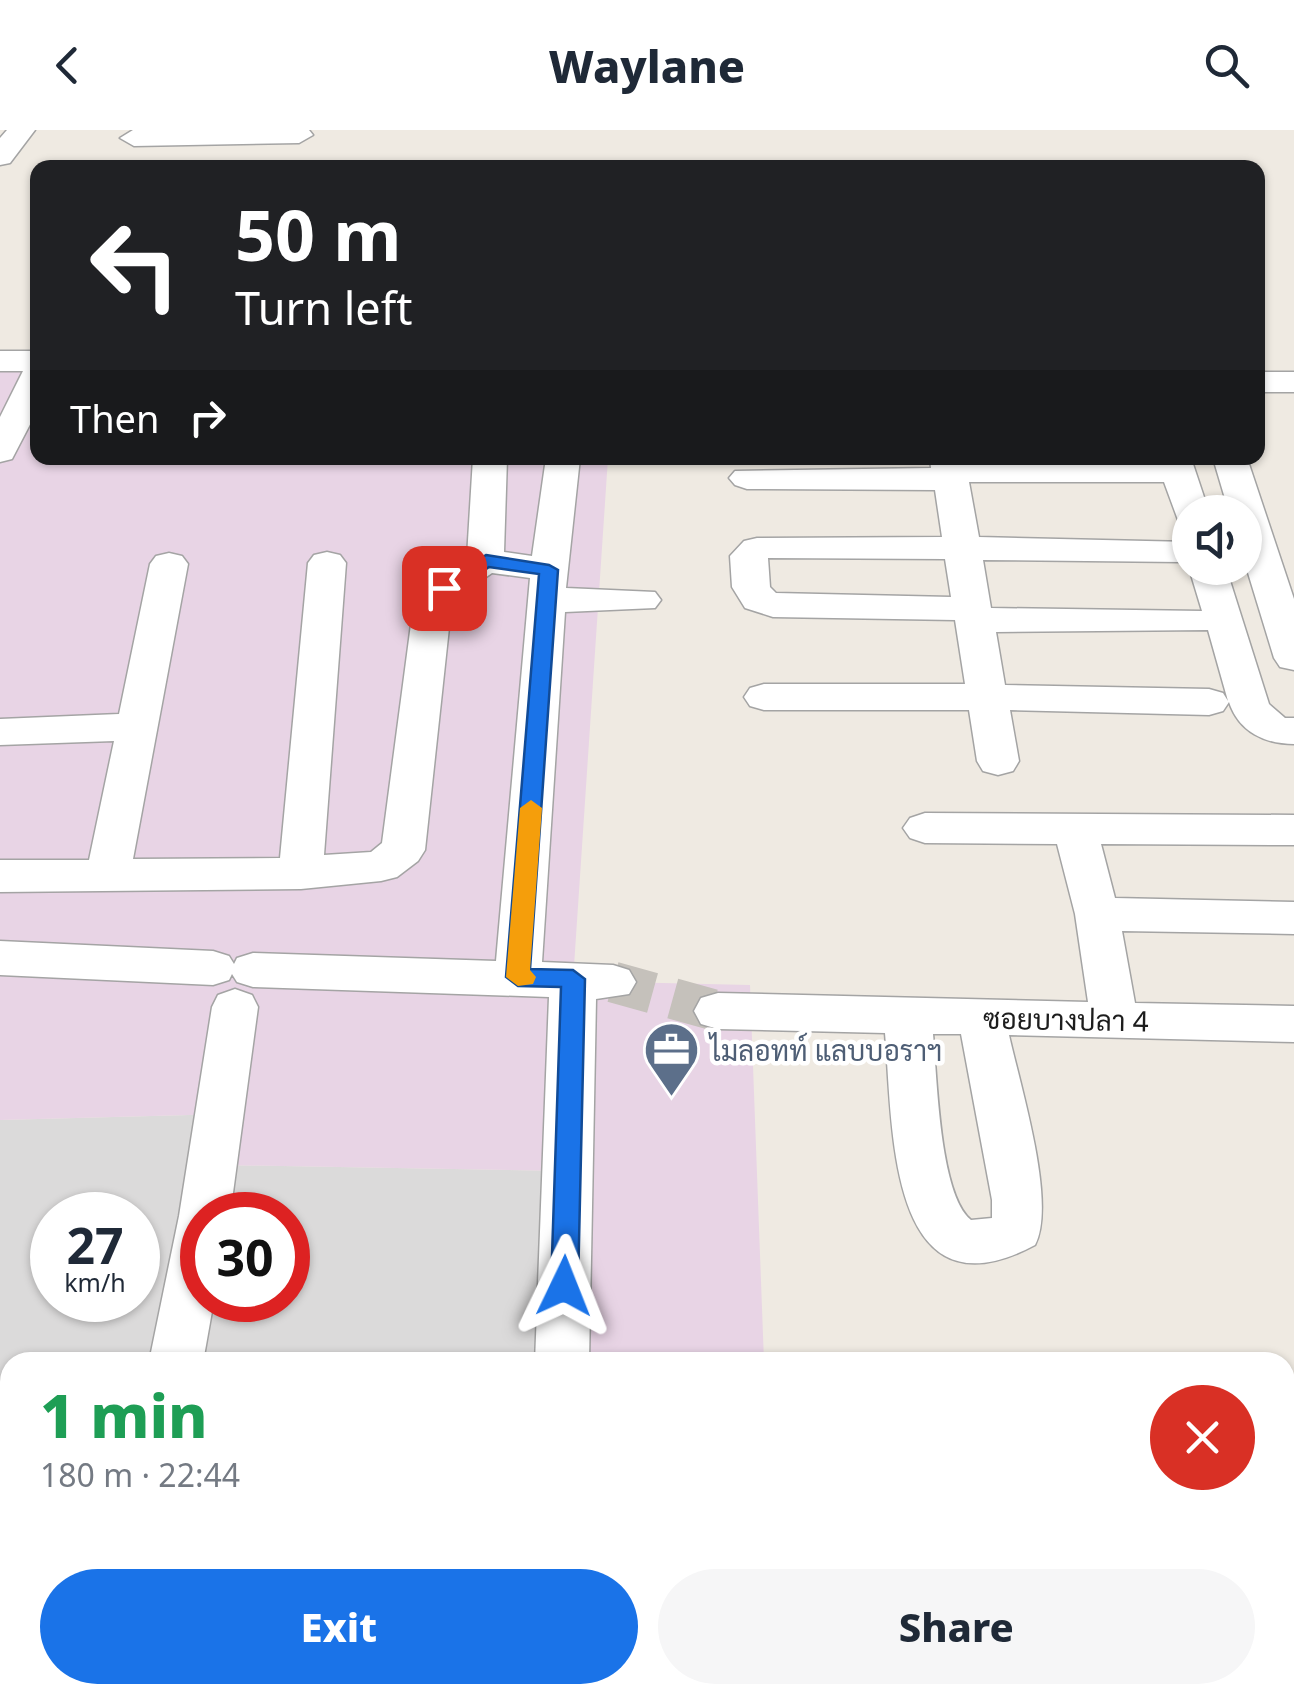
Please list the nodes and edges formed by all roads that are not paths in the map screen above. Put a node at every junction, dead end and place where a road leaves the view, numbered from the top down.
1 (21, 130) edge
2 (135, 134) edge
3 (299, 135) dead end
4 (0, 156) edge
5 (125, 160) edge
6 (0, 361) edge
7 (30, 361) edge
8 (30, 390) edge
9 (0, 452) edge
10 (490, 465) edge
11 (562, 465) edge
12 (985, 465) edge
13 (1176, 465) edge
14 (1232, 465) edge
15 (949, 469) edge
16 (747, 478) dead end
17 (1186, 495) edge
18 (961, 549) junction
19 (1172, 558) edge
20 (486, 561) junction
21 (326, 563) dead end
22 (169, 564) dead end
23 (548, 585) junction
24 (1204, 585) edge
25 (642, 600) dead end
26 (973, 614) junction
27 (1196, 620) dead end
28 (1294, 658) edge
29 (764, 697) dead end
30 (985, 697) junction
31 (1208, 702) dead end
32 (137, 727) junction
33 (1294, 731) edge
34 (0, 732) edge
35 (998, 761) dead end
36 (925, 828) dead end
37 (1075, 829) junction
38 (1294, 830) edge
39 (301, 873) junction
40 (108, 875) junction
41 (0, 876) edge
42 (1097, 914) junction
43 (1294, 918) edge
44 (0, 958) edge
45 (518, 977) junction
46 (234, 981) junction
47 (718, 1011) tunnel mouth
48 (907, 1016) junction
49 (982, 1018) junction
50 (1115, 1020) junction
51 (1294, 1024) edge
52 (206, 1192) edge
53 (184, 1322) edge
54 (178, 1352) edge
55 (563, 1352) edge

1 - 4 street
2 - 3 street
2 - 5 street
6 - 7 street
8 - 9 street
10 - 20 street
11 - 23 street
12 - 15 street
13 - 17 street
14 - 28 street
15 - 16 street
15 - 18 street
18 - 19 street
18 - 26 street
18 - 26 street
20 - 23 street
20 - 39 street
21 - 39 street
22 - 32 street
23 - 25 street
23 - 45 street
24 - 33 street
26 - 27 street
26 - 30 street
29 - 30 street
30 - 31 street
30 - 35 street
32 - 34 street
32 - 40 street
36 - 37 street
37 - 38 street
37 - 42 street
39 - 40 street
40 - 41 street
42 - 43 street
42 - 50 street
44 - 46 street
45 - 46 street
45 - 55 street
46 - 52 street
47 - 48 street, ซอยบางปลา 4
48 - 49 street, ซอยบางปลา 4
48 - 49 street
49 - 50 street, ซอยบางปลา 4
50 - 51 street, ซอยบางปลา 4
53 - 54 street

